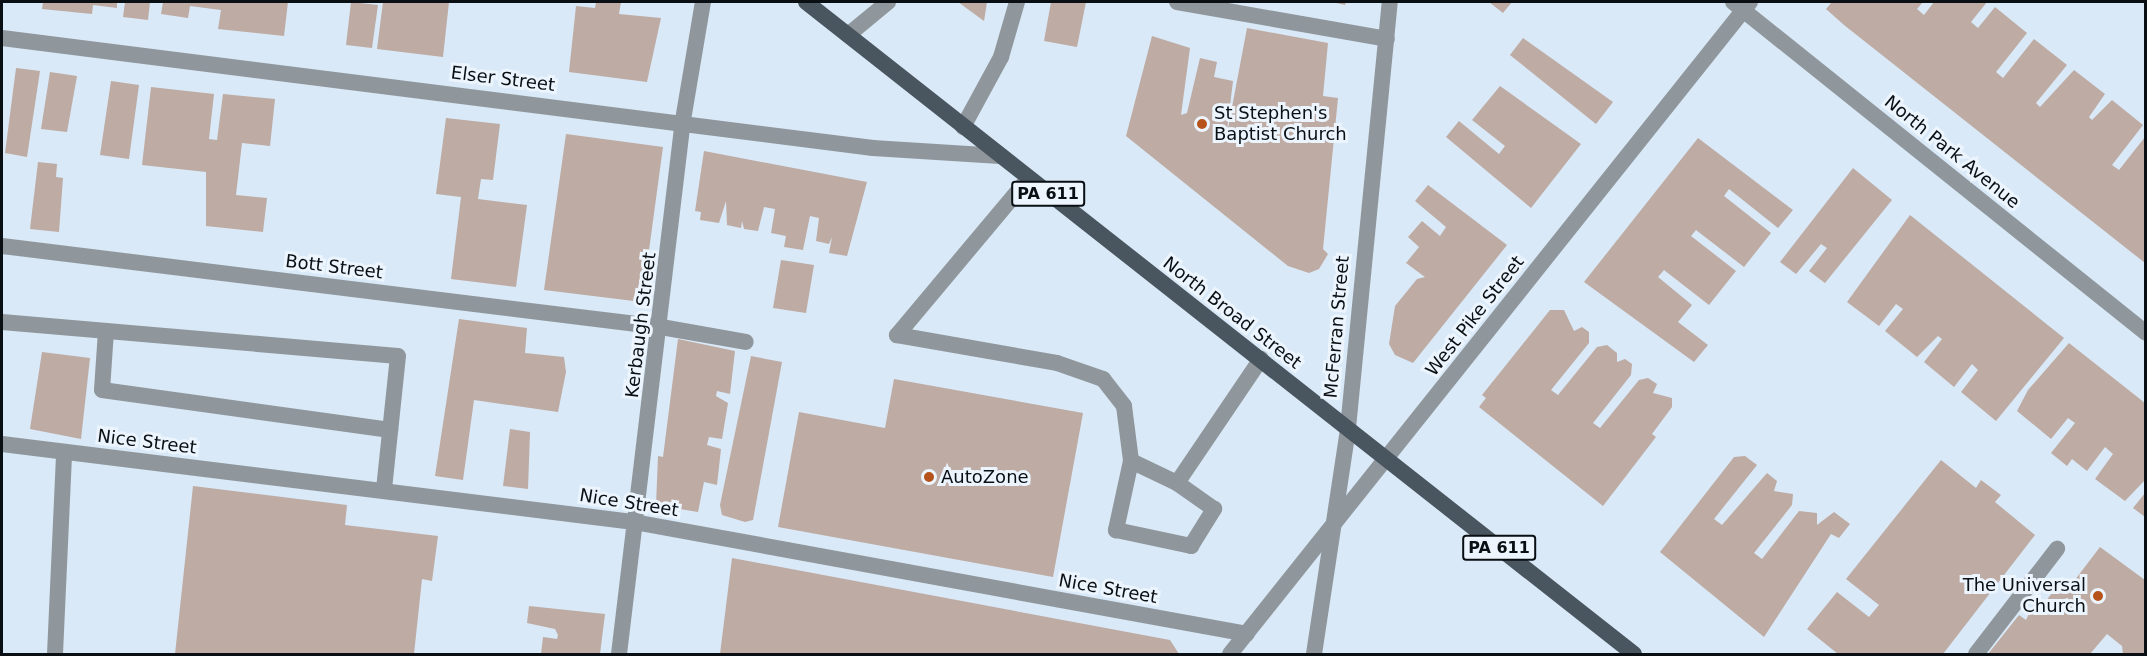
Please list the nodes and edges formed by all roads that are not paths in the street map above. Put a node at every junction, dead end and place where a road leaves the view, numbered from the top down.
1 (703, 2) edge
2 (806, 2) edge
3 (888, 2) edge
4 (1017, 2) edge
5 (1177, 2) edge
6 (1390, 2) edge
7 (1742, 4) edge
8 (848, 35) junction
9 (2, 38) edge
10 (1387, 39) junction
11 (683, 120) junction
12 (963, 127) junction
13 (1000, 156) junction
14 (1028, 179) junction
15 (2, 246) edge
16 (2, 322) edge
17 (661, 327) junction
18 (106, 331) junction
19 (2145, 333) edge
20 (746, 342) dead end
21 (1261, 360) junction
22 (1348, 428) junction
23 (390, 430) junction
24 (2, 444) edge
25 (64, 452) junction
26 (1386, 459) junction
27 (1131, 461) junction
28 (1178, 483) junction
29 (384, 490) junction
30 (634, 522) junction
31 (1329, 529) junction
32 (2057, 549) dead end
33 (1247, 634) junction
34 (55, 654) edge
35 (619, 654) edge
36 (1230, 654) edge
37 (1314, 654) edge
38 (1634, 654) edge
39 (1976, 654) edge

1 - 11 street, Kerbaugh Street
2 - 8 main road, North Broad Street / PA 611
3 - 8 street
4 - 12 street
5 - 10 street
6 - 10 street, McFerran Street
7 - 19 street, North Park Avenue
7 - 26 street, West Pike Street
8 - 12 main road, North Broad Street / PA 611
9 - 11 street, Elser Street
10 - 22 street, McFerran Street
11 - 13 street, Elser Street
11 - 17 street, Kerbaugh Street
12 - 13 main road, North Broad Street / PA 611
13 - 14 main road, North Broad Street / PA 611
14 - 21 main road, North Broad Street / PA 611
14 - 27 street
15 - 17 street, Bott Street
16 - 18 street
17 - 20 street, Bott Street
17 - 30 street, Kerbaugh Street
18 - 23 street
18 - 23 street
21 - 22 main road, North Broad Street / PA 611
21 - 28 street
22 - 26 main road, North Broad Street / PA 611
22 - 31 street, McFerran Street
23 - 29 street
24 - 25 street, Nice Street
25 - 29 street, Nice Street
25 - 34 street
26 - 31 street, West Pike Street
26 - 38 main road, North Broad Street / PA 611
27 - 28 street
27 - 28 street
29 - 30 street, Nice Street
30 - 33 street, Nice Street
30 - 35 street, Kerbaugh Street
31 - 33 street, West Pike Street
31 - 37 street, McFerran Street
32 - 39 street
33 - 36 street, West Pike Street

